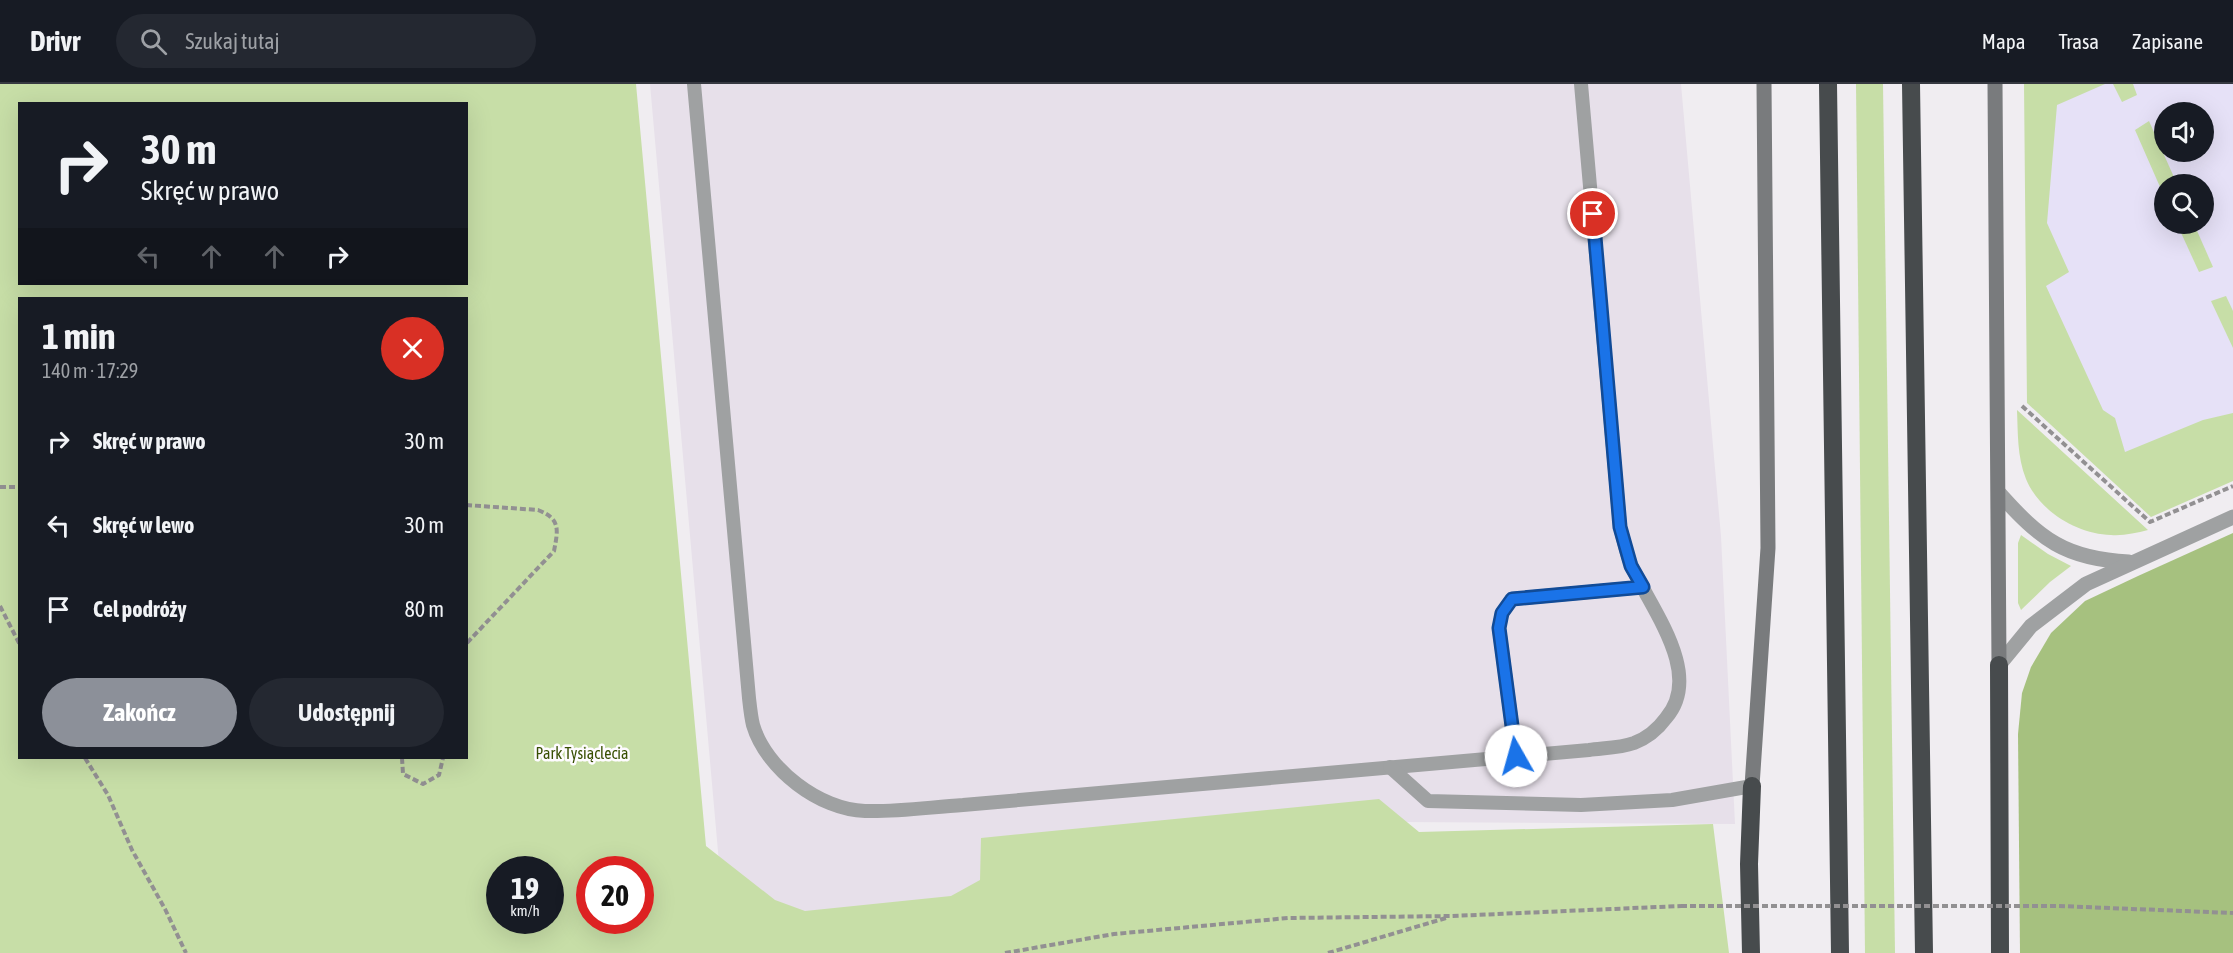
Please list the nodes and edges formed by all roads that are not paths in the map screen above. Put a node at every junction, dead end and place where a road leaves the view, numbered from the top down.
1 (694, 84) edge
2 (1581, 84) edge
3 (1764, 84) edge
4 (1828, 84) edge
5 (1911, 84) edge
6 (1995, 84) edge
7 (1999, 493) junction
8 (2233, 517) edge
9 (2132, 562) junction
10 (1643, 587) junction
11 (1999, 665) junction
12 (1516, 756) junction
13 (1390, 767) junction
14 (1752, 786) junction
15 (1750, 953) edge
16 (1840, 953) edge
17 (1924, 953) edge
18 (2000, 953) edge

1 - 13 lane
2 - 10 lane
3 - 14 main road
4 - 16 highway
5 - 17 highway
6 - 7 main road
7 - 9 street
7 - 11 main road
8 - 9 street
9 - 11 street
10 - 12 lane
10 - 12 lane
11 - 18 highway
12 - 13 lane
13 - 14 lane
14 - 15 highway

